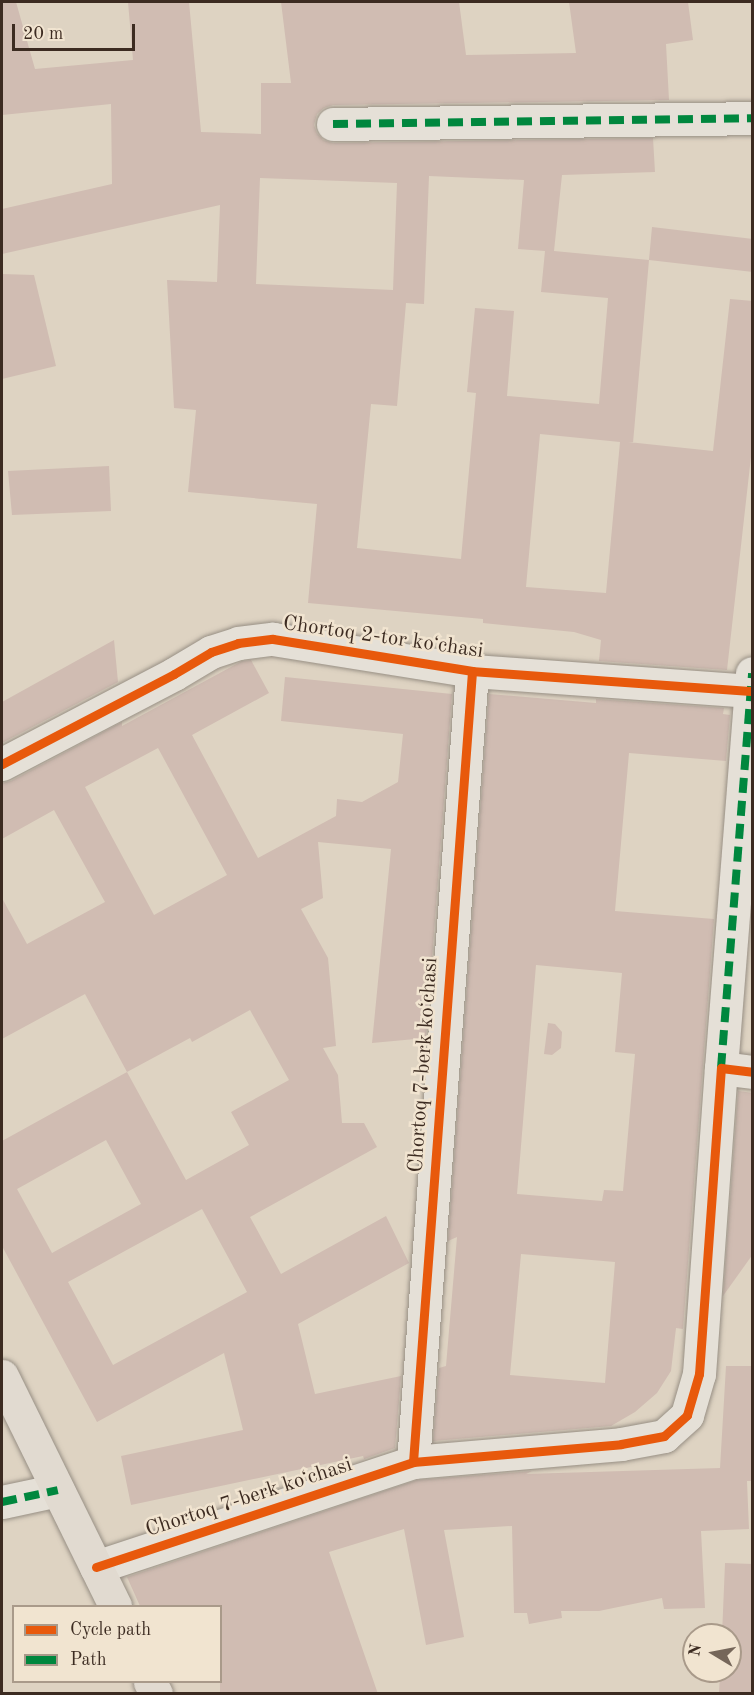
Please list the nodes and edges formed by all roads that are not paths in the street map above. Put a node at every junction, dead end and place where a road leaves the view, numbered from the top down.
1 (753, 118) edge
2 (333, 124) dead end
3 (472, 671) junction
4 (752, 685) edge
5 (2, 764) edge
6 (737, 1070) edge
7 (2, 1376) edge
8 (413, 1462) junction
9 (58, 1490) junction
10 (2, 1502) edge
11 (96, 1568) junction
12 (114, 1605) edge

1 - 2 street
3 - 4 street, Chortoq 2-tor koʻchasi
3 - 5 street, Chortoq 2-tor koʻchasi
3 - 8 street, Chortoq 7-berk koʻchasi
4 - 6 street, Chortoq 7-berk koʻchasi
6 - 8 street, Chortoq 7-berk koʻchasi
7 - 9 main road
8 - 11 street, Chortoq 7-berk koʻchasi
9 - 10 street
9 - 11 main road
11 - 12 main road

